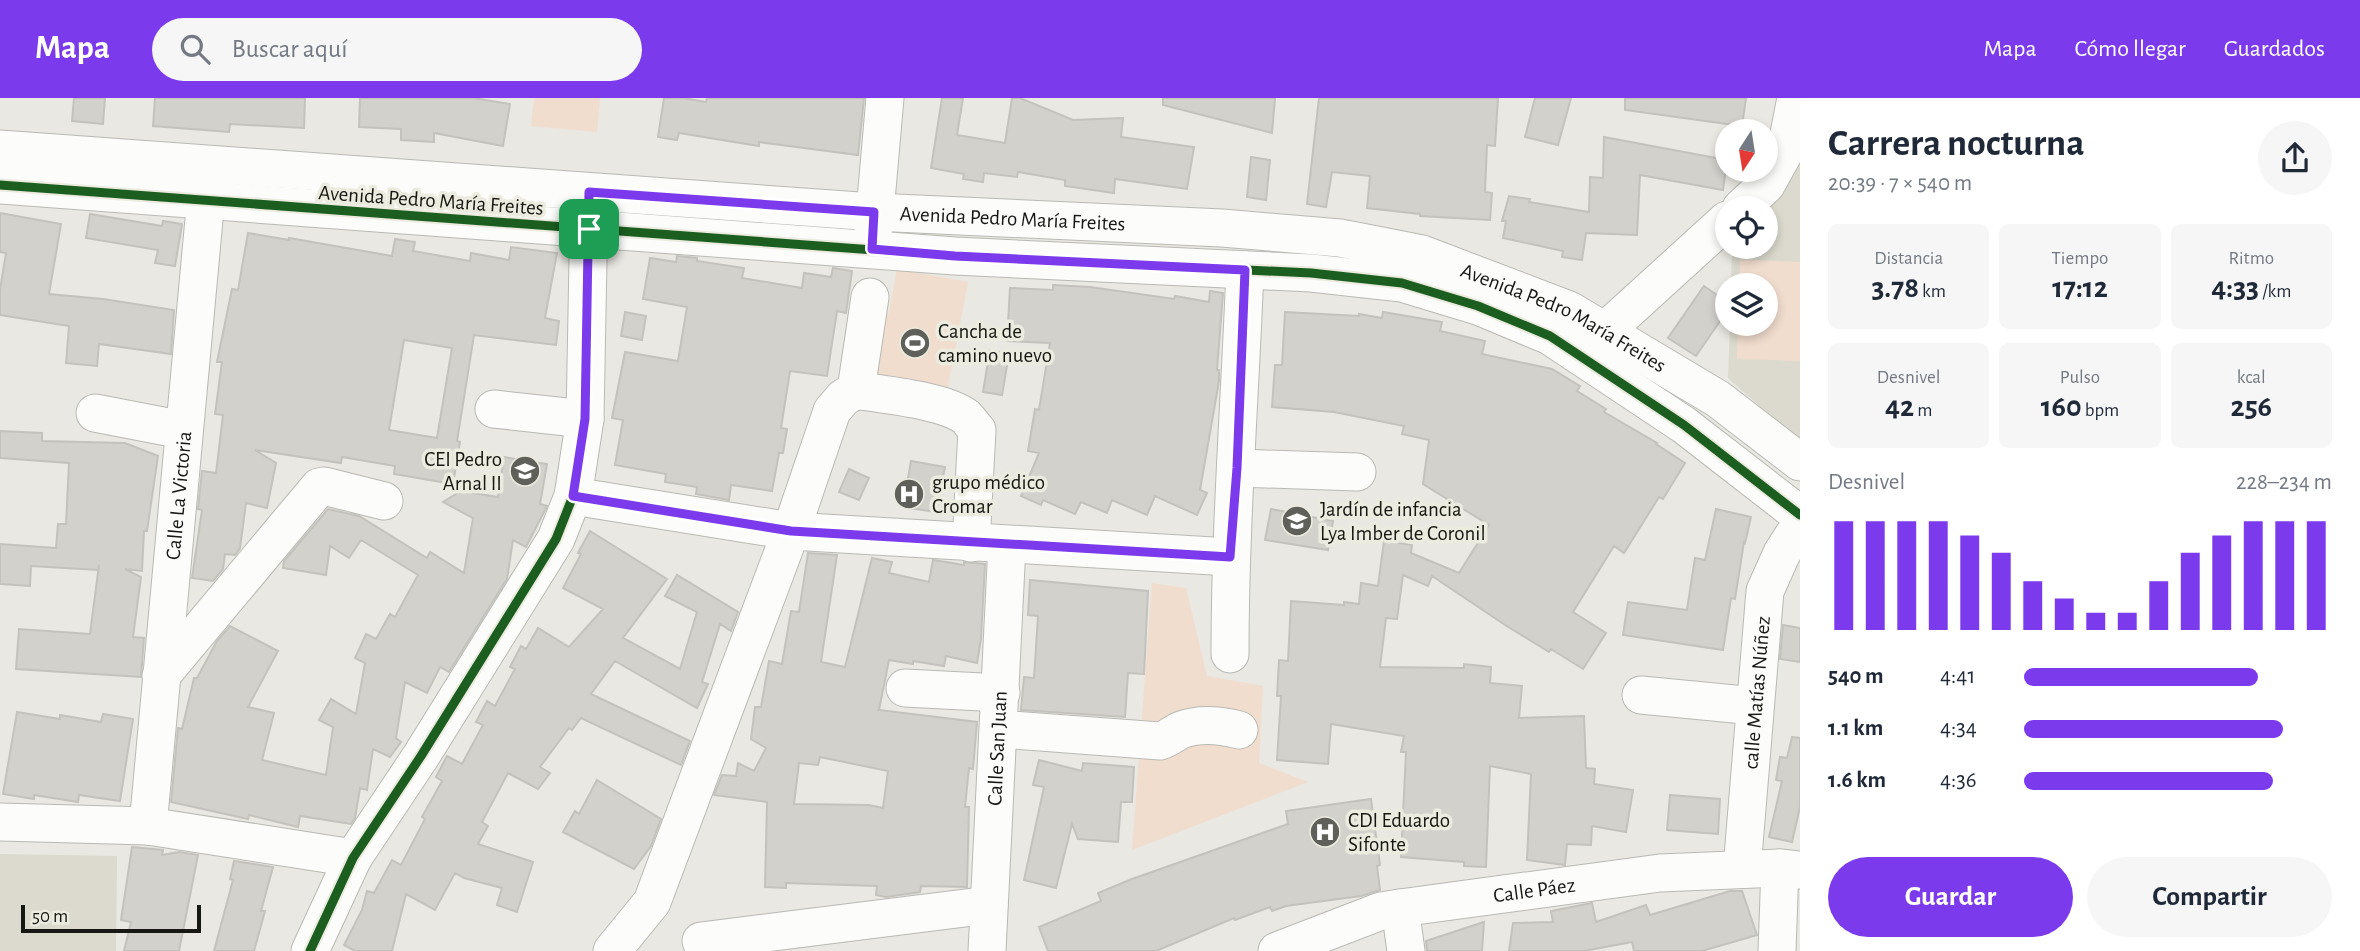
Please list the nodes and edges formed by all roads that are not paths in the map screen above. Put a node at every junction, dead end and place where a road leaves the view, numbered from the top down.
1 (886, 98) edge
2 (1796, 98) edge
3 (0, 149) edge
4 (209, 164) junction
5 (0, 185) edge
6 (589, 192) junction
7 (1754, 196) edge
8 (205, 201) junction
9 (874, 212) junction
10 (589, 229) junction
11 (1715, 231) edge
12 (872, 249) junction
13 (1245, 270) junction
14 (870, 297) dead end
15 (1605, 331) junction
16 (856, 390) junction
17 (494, 409) dead end
18 (95, 413) dead end
19 (585, 419) junction
20 (183, 429) junction
21 (1800, 462) edge
22 (1237, 468) junction
23 (1357, 472) dead end
24 (573, 496) junction
25 (384, 501) dead end
26 (1800, 515) edge
27 (1800, 525) edge
28 (791, 531) junction
29 (971, 543) junction
30 (1007, 545) junction
31 (1230, 557) junction
32 (1230, 654) dead end
33 (160, 676) junction
34 (905, 688) dead end
35 (1001, 693) junction
36 (1641, 695) dead end
37 (1755, 706) junction
38 (999, 729) junction
39 (1239, 730) dead end
40 (0, 822) edge
41 (148, 825) junction
42 (353, 859) junction
43 (1742, 869) junction
44 (1790, 869) edge
45 (989, 905) junction
46 (1400, 908) junction
47 (701, 941) dead end
48 (310, 951) edge
49 (612, 951) edge
50 (987, 951) edge
51 (1277, 951) edge
52 (1406, 951) edge
53 (1777, 951) edge

1 - 9 street
2 - 7 street
3 - 4 street, Avenida Pedro María Freites
4 - 6 street, Avenida Pedro María Freites
4 - 8 street, Calle La Victoria
5 - 8 street, Avenida Pedro María Freites
6 - 9 street, Avenida Pedro María Freites
6 - 10 street
8 - 10 street, Avenida Pedro María Freites
8 - 20 street, Calle La Victoria
9 - 12 street
9 - 15 street, Avenida Pedro María Freites
10 - 12 street, Avenida Pedro María Freites
10 - 19 street
11 - 15 street
12 - 13 street, Avenida Pedro María Freites
13 - 22 street
13 - 26 street, Avenida Pedro María Freites
14 - 16 street
15 - 21 street, Avenida Pedro María Freites
16 - 28 street
16 - 29 street
17 - 19 street
18 - 20 street
19 - 24 street
20 - 33 street, Calle La Victoria
22 - 23 street
22 - 31 street
24 - 28 street
24 - 42 street
25 - 33 street
27 - 37 street, calle Matías Núñez
28 - 29 street
28 - 49 street
29 - 30 street
30 - 31 street
30 - 35 street, Calle San Juan
31 - 32 street
33 - 41 street, Calle La Victoria
34 - 35 street
35 - 38 street, Calle San Juan
36 - 37 street
37 - 43 street, calle Matías Núñez
38 - 39 street
38 - 45 street, Calle San Juan
40 - 41 street
41 - 42 street
42 - 48 street
43 - 44 street, Calle Páez
43 - 46 street, Calle Páez
44 - 53 street
45 - 47 street
45 - 50 street, Calle San Juan
46 - 51 street, Calle Páez
46 - 52 street

